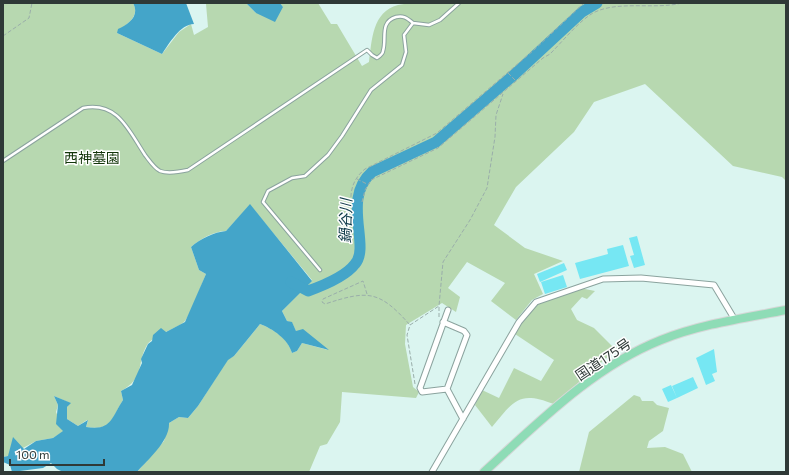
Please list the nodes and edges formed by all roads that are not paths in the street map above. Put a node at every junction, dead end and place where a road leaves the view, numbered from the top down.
1 (459, 3) edge
2 (413, 23) junction
3 (3, 161) edge
4 (320, 270) dead end
5 (448, 310) dead end
6 (786, 310) edge
7 (735, 320) junction
8 (443, 322) junction
9 (447, 389) junction
10 (463, 418) junction
11 (432, 472) edge
12 (484, 472) edge

1 - 2 lane
2 - 3 lane
2 - 4 lane
5 - 8 street
6 - 7 highway, 国道175号
7 - 10 street
7 - 12 highway, 国道175号
8 - 9 street
8 - 9 street
9 - 10 street
10 - 11 street

